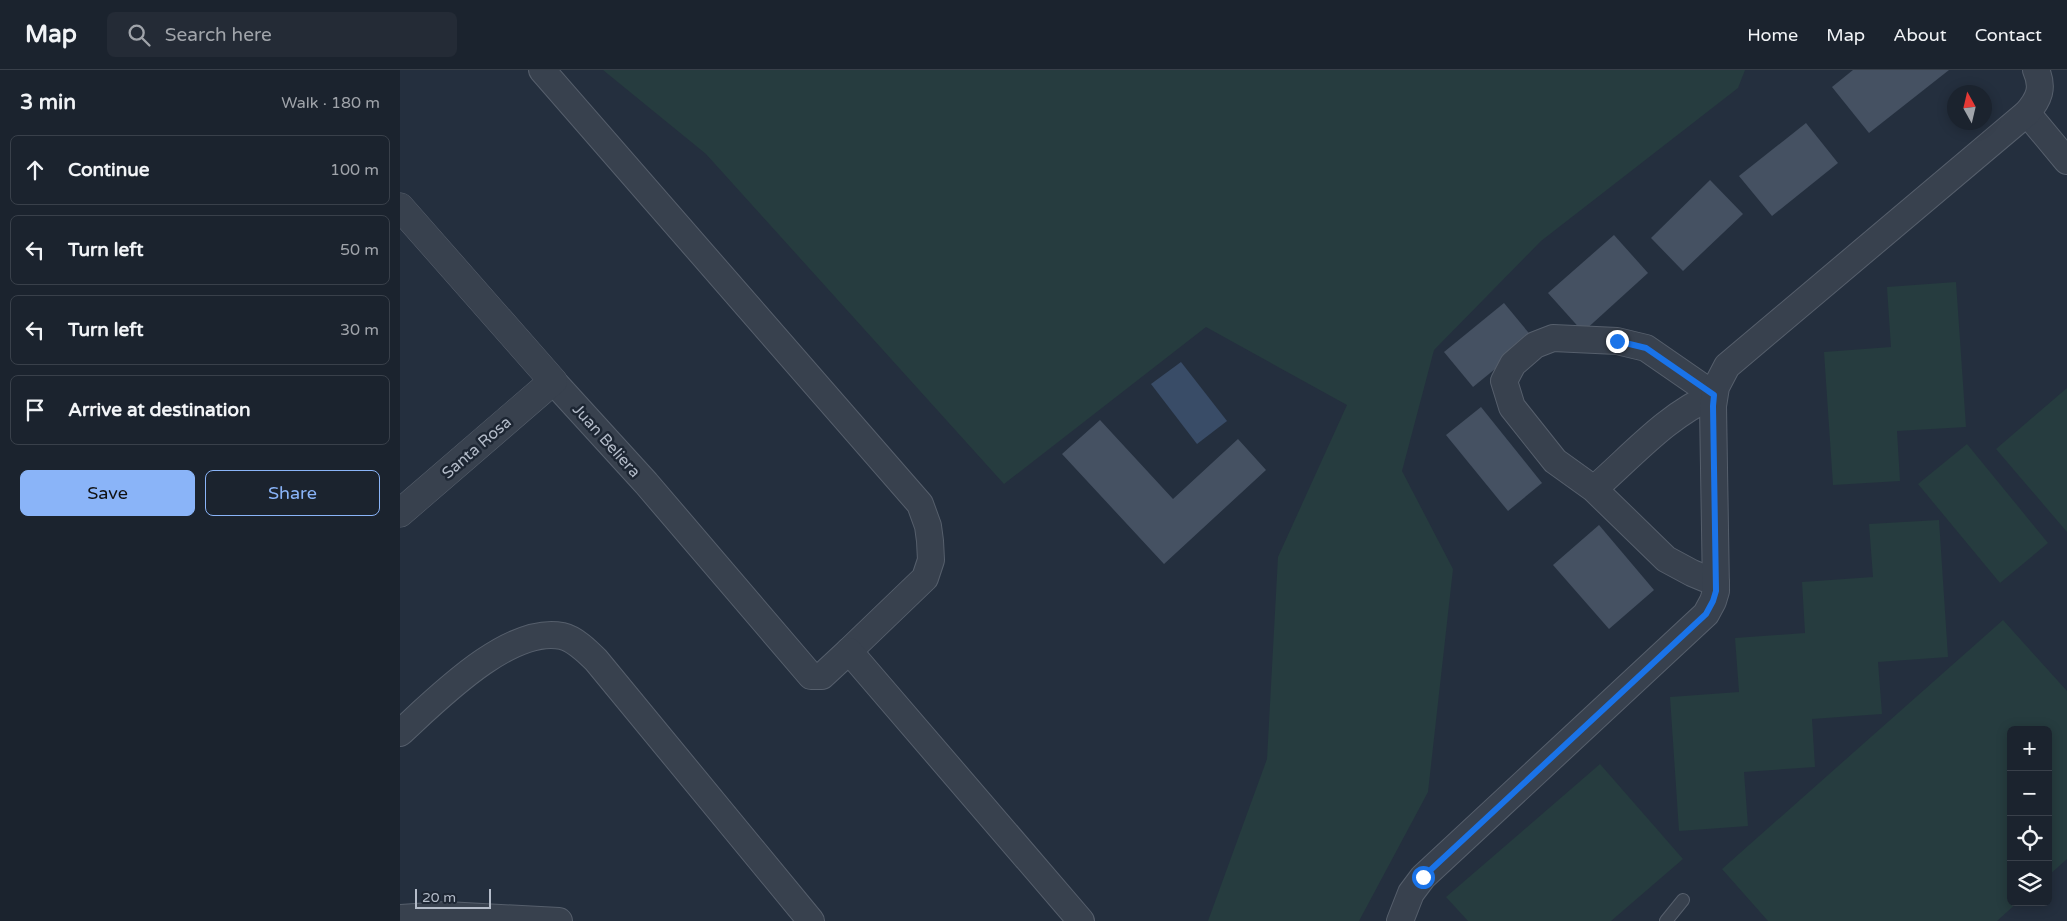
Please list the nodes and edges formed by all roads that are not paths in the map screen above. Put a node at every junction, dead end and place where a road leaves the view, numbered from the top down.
1 (542, 70) edge
2 (2036, 70) edge
3 (2027, 112) junction
4 (2067, 161) edge
5 (400, 208) edge
6 (553, 381) junction
7 (1714, 395) junction
8 (1594, 490) junction
9 (400, 514) edge
10 (1716, 583) junction
11 (849, 651) junction
12 (400, 733) edge
13 (1683, 900) dead end
14 (400, 918) edge
15 (560, 921) edge
16 (811, 921) edge
17 (1081, 921) edge
18 (1400, 921) edge
19 (1666, 921) edge

1 - 11 street
2 - 3 street
3 - 4 street
3 - 7 street
5 - 6 street, Juan Beliera
6 - 9 street, Santa Rosa
6 - 11 street, Juan Beliera
7 - 8 street
7 - 8 street
7 - 10 street
8 - 10 street
10 - 18 street
11 - 17 street
12 - 16 street
13 - 19 lane
14 - 15 street

